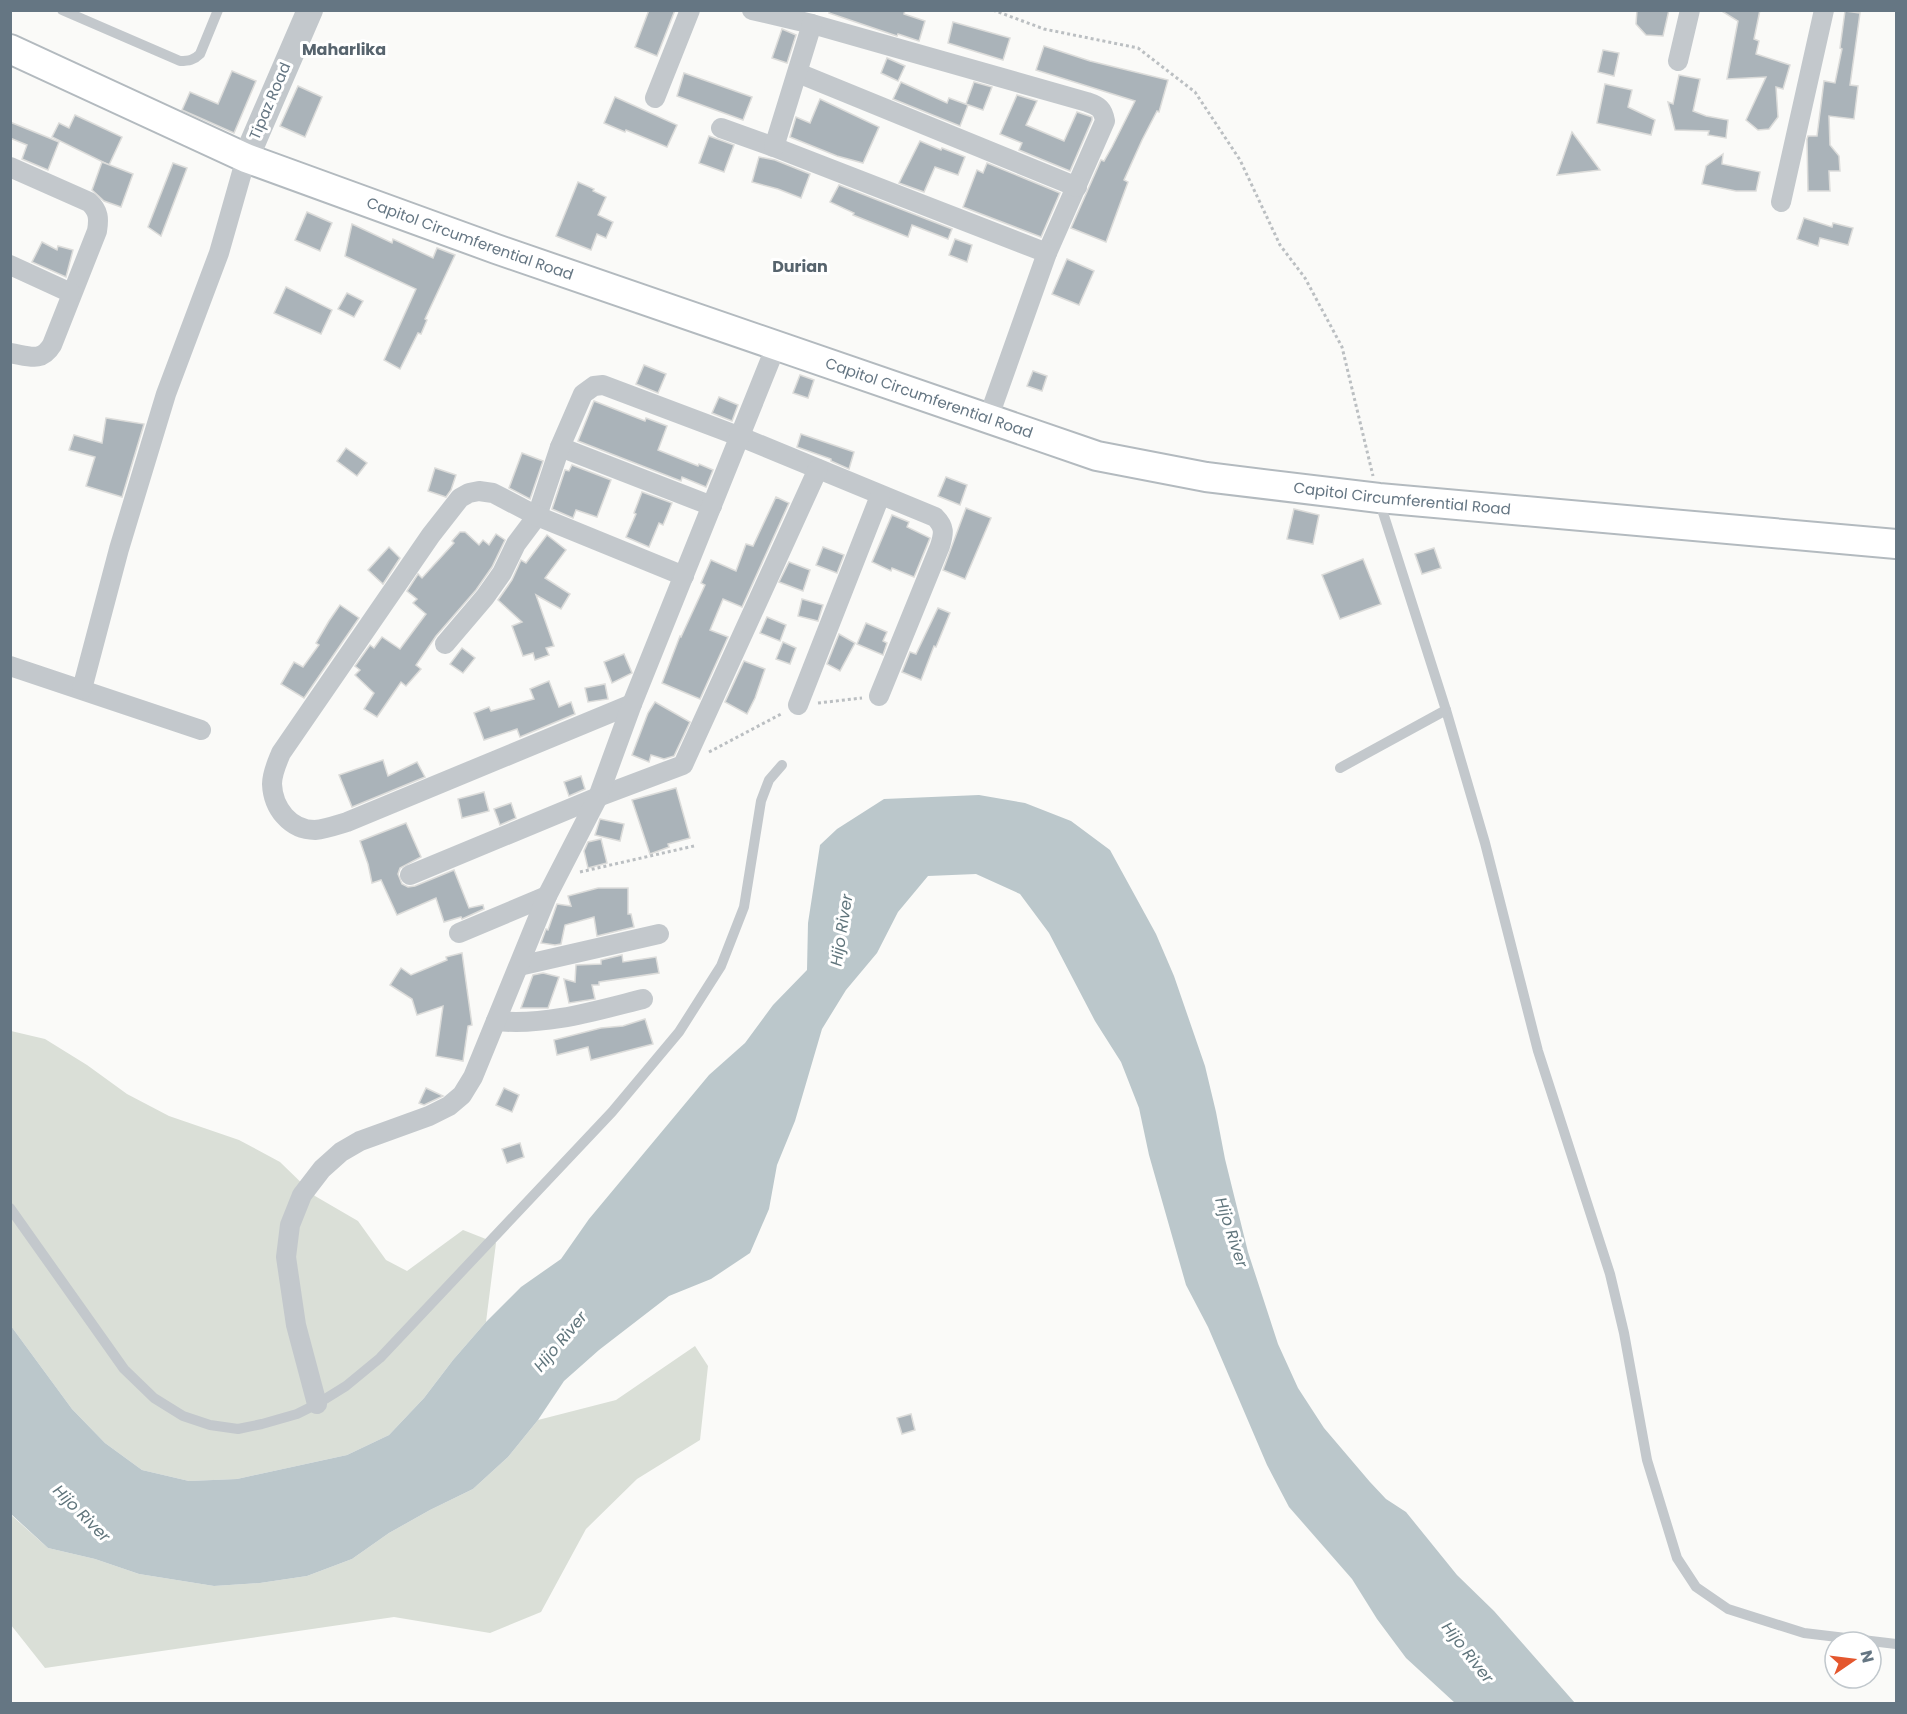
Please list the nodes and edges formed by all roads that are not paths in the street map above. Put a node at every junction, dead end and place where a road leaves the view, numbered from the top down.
1 (63, 10) edge
2 (218, 10) edge
3 (309, 10) edge
4 (690, 10) edge
5 (752, 10) edge
6 (1689, 10) edge
7 (1824, 10) edge
8 (812, 24) junction
9 (10, 49) edge
10 (1678, 61) dead end
11 (798, 73) junction
12 (655, 98) dead end
13 (721, 128) dead end
14 (774, 147) junction
15 (246, 158) junction
16 (10, 167) edge
17 (1077, 187) junction
18 (1781, 202) dead end
19 (1047, 254) junction
20 (10, 265) edge
21 (71, 293) junction
22 (776, 346) junction
23 (10, 353) edge
24 (988, 419) junction
25 (741, 437) junction
26 (560, 447) junction
27 (818, 469) junction
28 (880, 496) junction
29 (1379, 498) junction
30 (712, 506) junction
31 (537, 516) junction
32 (1896, 544) edge
33 (684, 576) junction
34 (445, 644) dead end
35 (10, 666) edge
36 (82, 689) junction
37 (879, 696) road end
38 (632, 704) junction
39 (798, 705) road end
40 (1446, 710) junction
41 (201, 730) dead end
42 (782, 765) dead end
43 (1340, 768) dead end
44 (598, 797) junction
45 (410, 875) dead end
46 (547, 896) junction
47 (459, 933) dead end
48 (659, 934) dead end
49 (519, 966) junction
50 (643, 999) dead end
51 (496, 1021) junction
52 (10, 1208) edge
53 (317, 1404) junction
54 (1896, 1644) edge

1 - 2 lane
3 - 15 street, Tipaz Road
4 - 12 street
5 - 8 street
6 - 10 street
7 - 18 street
8 - 11 street
8 - 17 street
9 - 15 main road, Capitol Circumferential Road
11 - 14 street
11 - 17 street
13 - 14 street
14 - 19 street
15 - 22 main road, Capitol Circumferential Road
15 - 36 street
16 - 21 street
17 - 19 street
19 - 24 street
20 - 21 street
21 - 23 street
22 - 24 main road, Capitol Circumferential Road
22 - 25 street
24 - 29 main road, Capitol Circumferential Road
25 - 26 street
25 - 27 street
25 - 30 street
26 - 30 street
26 - 31 street
27 - 28 street
27 - 44 street
28 - 37 street
28 - 39 street
29 - 32 main road, Capitol Circumferential Road
29 - 40 lane
30 - 33 street
31 - 33 street
31 - 34 street
31 - 38 street
33 - 38 street
35 - 36 street
36 - 41 street
38 - 44 street
40 - 43 lane
40 - 54 lane
42 - 53 lane
44 - 45 street
44 - 46 street
46 - 47 street
46 - 49 street
48 - 49 street
49 - 51 street
50 - 51 street
51 - 53 street
52 - 53 lane

